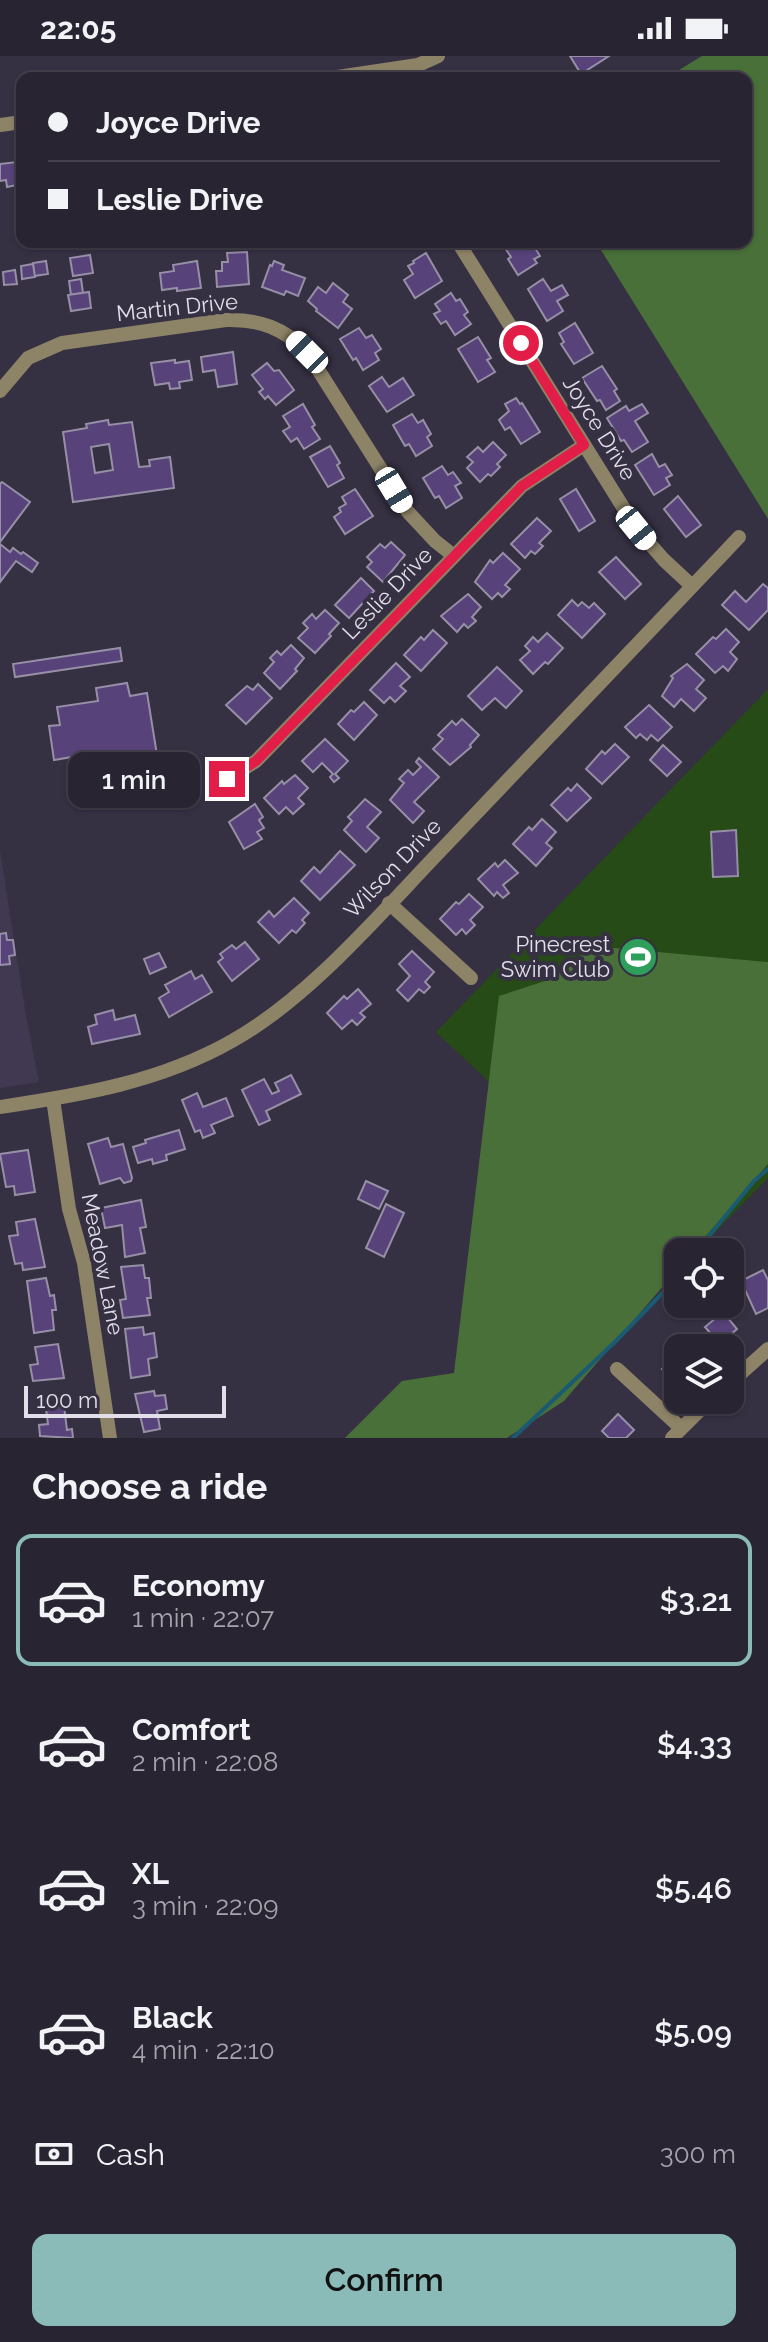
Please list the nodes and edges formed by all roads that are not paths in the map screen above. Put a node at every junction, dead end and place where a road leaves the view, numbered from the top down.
1 (438, 56) edge
2 (392, 68) edge
3 (368, 72) edge
4 (462, 248) edge
5 (0, 391) edge
6 (584, 445) junction
7 (739, 537) dead end
8 (454, 556) junction
9 (692, 586) junction
10 (227, 779) dead end
11 (389, 903) junction
12 (471, 978) dead end
13 (53, 1099) junction
14 (0, 1107) edge
15 (768, 1349) edge
16 (617, 1369) dead end
17 (744, 1370) edge
18 (696, 1414) edge
19 (676, 1433) edge
20 (110, 1438) edge

1 - 2 street
2 - 3 street
4 - 6 street, Joyce Drive
5 - 8 street, Martin Drive
6 - 8 street, Leslie Drive
6 - 9 street, Joyce Drive
7 - 9 street, Wilson Drive
8 - 10 street, Leslie Drive
9 - 11 street, Wilson Drive
11 - 12 street
11 - 13 street, Wilson Drive
13 - 14 street, Wilson Drive
13 - 20 street, Meadow Lane
15 - 17 street
16 - 19 street
18 - 19 street

